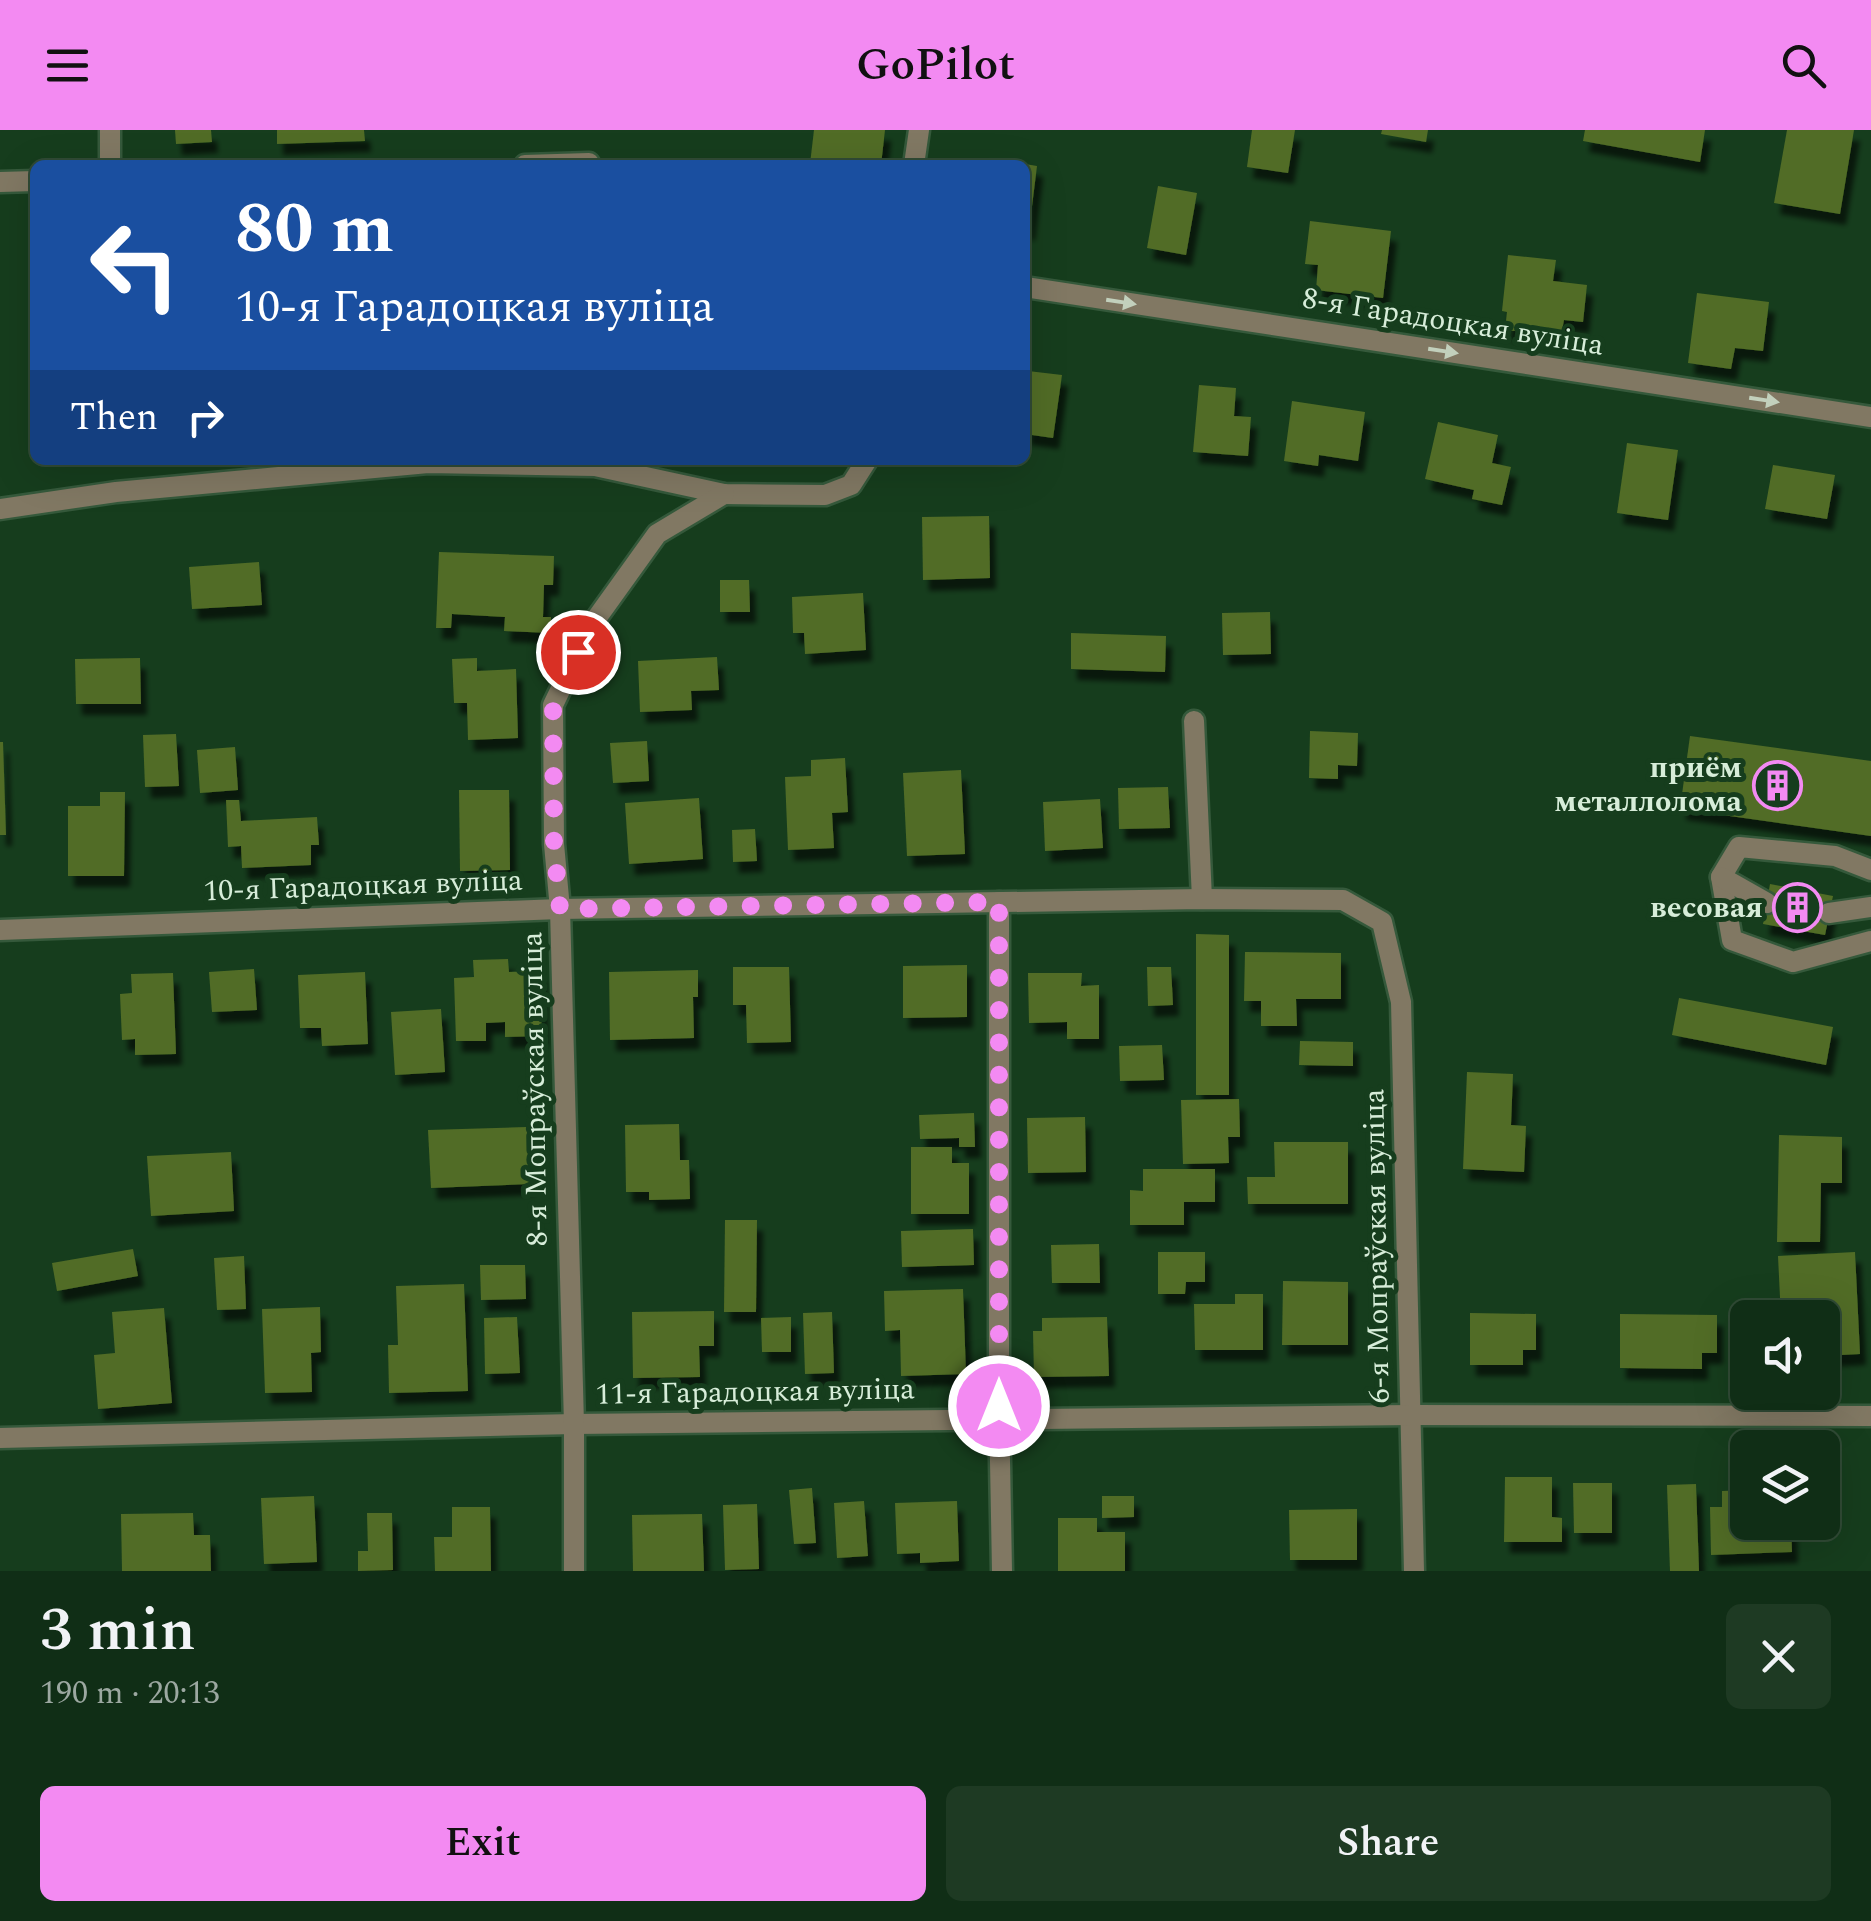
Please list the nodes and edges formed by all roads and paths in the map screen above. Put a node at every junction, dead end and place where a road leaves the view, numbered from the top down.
1 (110, 130) edge
2 (919, 130) edge
3 (110, 160) edge
4 (915, 160) edge
5 (30, 181) edge
6 (0, 182) edge
7 (1030, 288) edge
8 (1871, 416) edge
9 (406, 465) edge
10 (539, 465) edge
11 (864, 465) edge
12 (724, 494) junction
13 (0, 509) edge
14 (1194, 721) dead end
15 (1871, 870) edge
16 (1721, 877) junction
17 (1202, 899) junction
18 (999, 902) junction
19 (1766, 904) dead end
20 (1871, 907) edge
21 (560, 909) junction
22 (1829, 913) dead end
23 (1382, 922) joint
24 (0, 930) edge
25 (1871, 941) edge
26 (1412, 1415) junction
27 (1871, 1416) edge
28 (1000, 1420) junction
29 (574, 1424) junction
30 (0, 1438) edge
31 (574, 1571) edge
32 (1002, 1571) edge
33 (1414, 1571) edge

1 - 3 street
2 - 4 street
5 - 6 street
7 -> 8 street, 8-я Гарадоцкая вуліца
9 - 13 street
10 - 12 street
11 - 12 street
12 - 21 street, 8-я Мопраўская вуліца
14 - 17 street
15 - 16 street
16 - 19 street
16 - 25 street
17 - 18 street, 10-я Гарадоцкая вуліца
17 - 23 street, 10-я Гарадоцкая вуліца
18 - 21 street, 10-я Гарадоцкая вуліца
18 - 28 street
20 - 22 street
21 - 24 street, 10-я Гарадоцкая вуліца
21 - 29 street, 8-я Мопраўская вуліца
23 - 26 street, 6-я Мопраўская вуліца
26 - 27 street, 11-я Гарадоцкая вуліца
26 - 28 street, 11-я Гарадоцкая вуліца
26 - 33 street, 6-я Мопраўская вуліца
28 - 29 street, 11-я Гарадоцкая вуліца
28 - 32 street
29 - 30 street, 11-я Гарадоцкая вуліца
29 - 31 street, 8-я Мопраўская вуліца

